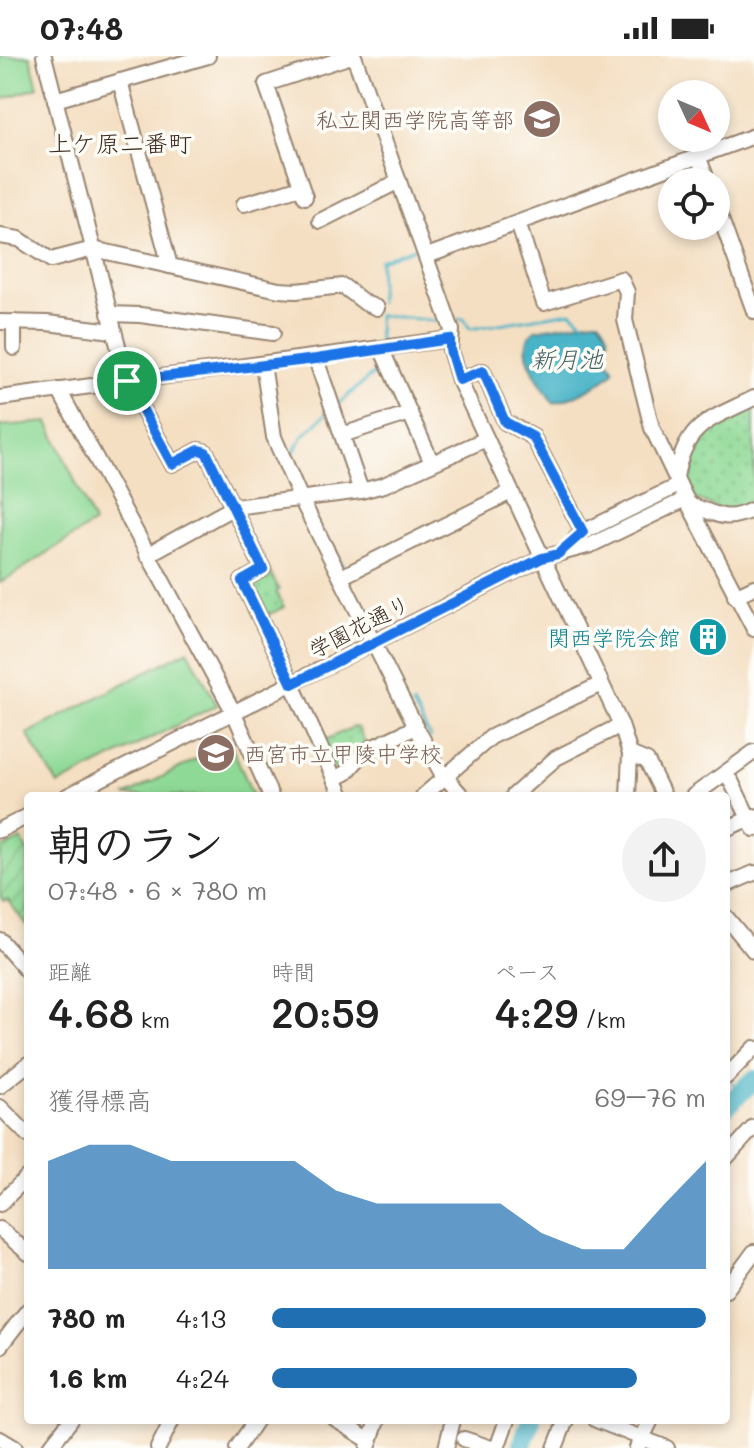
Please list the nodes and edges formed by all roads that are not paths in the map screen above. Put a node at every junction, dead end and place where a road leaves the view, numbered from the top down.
1 (44, 56) edge
2 (208, 56) edge
3 (352, 56) edge
4 (120, 81) junction
5 (55, 100) junction
6 (754, 136) edge
7 (698, 156) junction
8 (703, 168) edge
9 (399, 181) junction
10 (244, 204) dead end
11 (320, 221) dead end
12 (518, 223) junction
13 (0, 236) edge
14 (729, 240) edge
15 (93, 249) junction
16 (427, 256) junction
17 (170, 266) junction
18 (377, 308) dead end
19 (754, 311) edge
20 (109, 314) junction
21 (7, 322) edge
22 (113, 331) junction
23 (273, 333) dead end
24 (450, 344) junction
25 (14, 348) dead end
26 (381, 348) junction
27 (316, 359) junction
28 (263, 364) junction
29 (459, 380) junction
30 (127, 381) junction
31 (59, 390) junction
32 (0, 398) edge
33 (754, 398) edge
34 (410, 413) junction
35 (342, 435) junction
36 (486, 439) junction
37 (432, 463) junction
38 (361, 491) junction
39 (682, 491) junction
40 (511, 492) junction
41 (301, 499) junction
42 (234, 507) junction
43 (754, 509) edge
44 (584, 540) junction
45 (147, 555) junction
46 (542, 558) junction
47 (341, 577) junction
48 (754, 587) edge
49 (735, 596) junction
50 (754, 629) edge
51 (374, 643) junction
52 (292, 684) junction
53 (601, 684) junction
54 (234, 713) junction
55 (621, 725) junction
56 (416, 727) junction
57 (754, 752) edge
58 (630, 754) junction
59 (446, 776) junction
60 (334, 779) junction
61 (731, 781) dead end
62 (75, 792) edge
63 (269, 792) edge
64 (340, 792) edge
65 (428, 792) edge
66 (459, 792) edge
67 (518, 792) edge
68 (628, 792) edge
69 (662, 792) edge
70 (699, 792) edge
71 (24, 818) edge
72 (752, 821) edge
73 (730, 828) edge
74 (0, 830) edge
75 (754, 873) edge
76 (730, 883) edge
77 (730, 922) edge
78 (0, 940) edge
79 (754, 951) edge
80 (24, 967) edge
81 (754, 1048) edge
82 (24, 1067) edge
83 (730, 1073) edge
84 (0, 1086) edge
85 (0, 1107) edge
86 (754, 1127) edge
87 (24, 1131) edge
88 (730, 1154) edge
89 (24, 1180) edge
90 (0, 1204) edge
91 (0, 1229) edge
92 (24, 1250) edge
93 (754, 1252) edge
94 (730, 1285) edge
95 (24, 1315) edge
96 (0, 1346) edge
97 (68, 1424) edge
98 (170, 1424) edge
99 (253, 1424) edge
100 (342, 1424) edge
101 (376, 1424) edge
102 (452, 1424) edge
103 (506, 1424) edge
104 (564, 1424) edge
105 (603, 1424) edge
106 (649, 1424) edge
107 (0, 1439) edge
108 (464, 1439) dead end
109 (639, 1443) edge
110 (369, 1444) edge
111 (15, 1448) edge
112 (49, 1448) edge
113 (158, 1448) edge
114 (237, 1448) edge
115 (446, 1448) edge
116 (491, 1448) edge
117 (497, 1448) edge
118 (555, 1448) edge
119 (667, 1448) edge

1 - 5 street
2 - 4 street
3 - 9 street
3 - 10 street
4 - 5 street
4 - 17 street
5 - 15 street
6 - 7 street
7 - 8 street
7 - 12 street
9 - 11 street
9 - 16 street
12 - 16 street
12 - 39 street
13 - 15 street
14 - 19 street
15 - 17 street
15 - 20 street
16 - 24 street
17 - 18 street
20 - 22 street
20 - 23 street
21 - 22 street
21 - 25 street
22 - 30 street
24 - 26 street
24 - 29 street
26 - 27 street
26 - 34 street
27 - 28 street
27 - 35 street
28 - 30 street
28 - 41 street
29 - 36 street
29 - 44 street
30 - 31 street
30 - 42 street
31 - 32 street
31 - 45 street
33 - 39 street
34 - 35 street
34 - 37 street
35 - 38 street
36 - 37 street
36 - 40 street
37 - 38 street
38 - 41 street
39 - 43 street
39 - 44 street
39 - 49 street
40 - 46 street
40 - 47 street
41 - 42 street
41 - 47 street
42 - 45 street
42 - 52 street
44 - 46 street, 学園花通り
45 - 54 street
46 - 51 street, 学園花通り
46 - 53 street
47 - 51 street
48 - 49 street
49 - 50 street
51 - 52 street, 学園花通り
51 - 56 street
52 - 54 street, 学園花通り
52 - 60 street
53 - 55 street
53 - 59 street
54 - 62 street, 学園花通り
54 - 63 street
55 - 58 street
55 - 67 street
56 - 59 street
56 - 60 street
57 - 70 street
58 - 68 street
58 - 69 street
59 - 65 street
59 - 66 street
60 - 64 street
61 - 72 street
71 - 74 street
72 - 73 street
75 - 76 street
77 - 79 street
78 - 80 street
81 - 83 street
82 - 84 street
85 - 87 street
86 - 88 street
89 - 90 street
91 - 92 street
93 - 94 street
95 - 96 street
97 - 112 street
98 - 113 street
99 - 114 street
100 - 110 street
101 - 110 street
102 - 115 street
103 - 117 street
104 - 118 street
105 - 109 street
106 - 109 street
107 - 111 street
108 - 116 street
109 - 119 street

